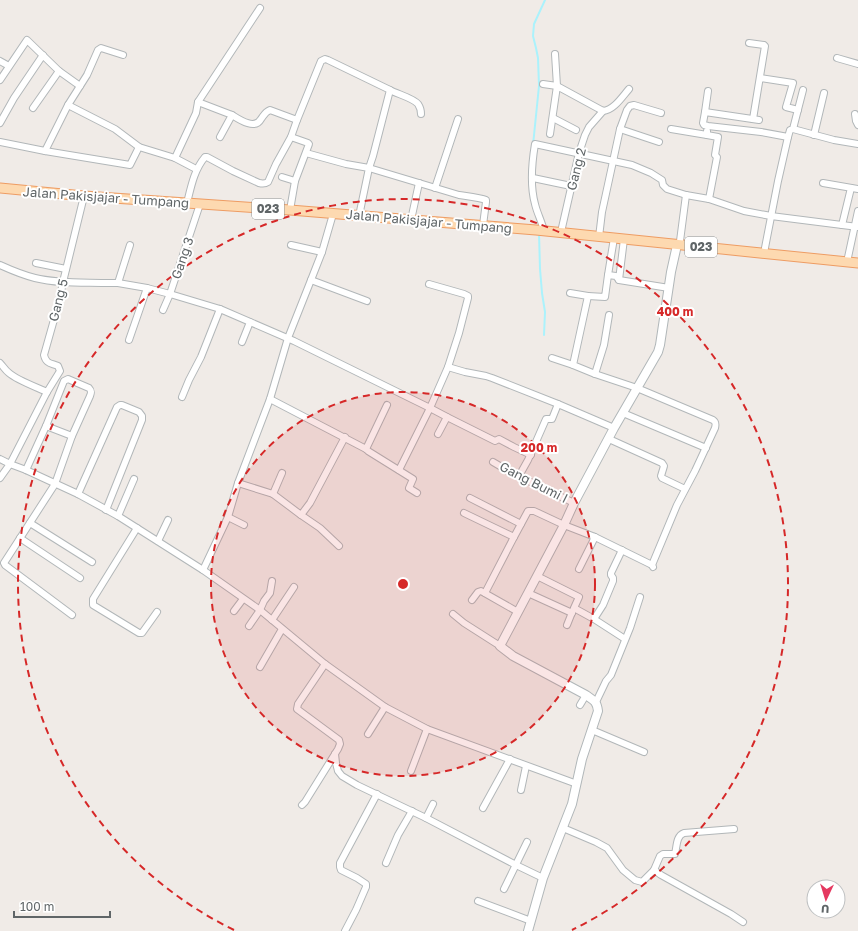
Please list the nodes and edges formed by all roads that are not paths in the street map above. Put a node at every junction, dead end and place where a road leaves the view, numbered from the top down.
1 (260, 8) dead end
2 (749, 43) dead end
3 (555, 54) dead end
4 (123, 55) dead end
5 (43, 56) junction
6 (837, 58) dead end
7 (0, 61) edge
8 (858, 64) edge
9 (9, 66) junction
10 (59, 71) junction
11 (760, 78) junction
12 (0, 80) edge
13 (543, 84) dead end
14 (80, 86) junction
15 (557, 86) junction
16 (629, 89) dead end
17 (390, 90) junction
18 (708, 90) dead end
19 (803, 90) dead end
20 (824, 93) dead end
21 (198, 102) junction
22 (68, 105) junction
23 (33, 108) dead end
24 (798, 110) junction
25 (603, 112) junction
26 (704, 112) junction
27 (661, 113) dead end
28 (421, 114) dead end
29 (855, 114) dead end
30 (232, 116) junction
31 (553, 118) junction
32 (458, 119) dead end
33 (297, 120) junction
34 (0, 123) edge
35 (858, 125) edge
36 (708, 126) junction
37 (620, 129) junction
38 (671, 129) dead end
39 (793, 129) junction
40 (576, 130) dead end
41 (550, 134) dead end
42 (814, 134) junction
43 (707, 135) junction
44 (220, 137) dead end
45 (291, 137) junction
46 (788, 137) junction
47 (0, 142) edge
48 (659, 142) dead end
49 (858, 144) edge
50 (139, 147) junction
51 (44, 151) junction
52 (306, 153) junction
53 (579, 153) junction
54 (175, 158) junction
55 (613, 161) junction
56 (369, 168) junction
57 (196, 169) junction
58 (282, 177) dead end
59 (533, 178) junction
60 (295, 181) junction
61 (419, 183) junction
62 (822, 183) dead end
63 (571, 186) junction
64 (0, 188) edge
65 (435, 188) junction
66 (851, 188) junction
67 (858, 189) edge
68 (686, 195) junction
69 (84, 196) junction
70 (709, 199) junction
71 (187, 203) junction
72 (200, 204) junction
73 (290, 210) junction
74 (858, 212) edge
75 (333, 214) junction
76 (359, 216) junction
77 (771, 216) junction
78 (411, 220) junction
79 (842, 224) junction
80 (483, 226) junction
81 (856, 227) edge
82 (541, 231) junction
83 (561, 232) junction
84 (599, 237) junction
85 (614, 238) junction
86 (624, 239) junction
87 (130, 245) dead end
88 (291, 245) dead end
89 (677, 245) junction
90 (322, 252) junction
91 (764, 253) junction
92 (847, 262) junction
93 (36, 263) dead end
94 (858, 263) edge
95 (0, 265) edge
96 (66, 269) junction
97 (608, 275) junction
98 (311, 280) junction
99 (619, 280) junction
100 (63, 282) junction
101 (118, 283) junction
102 (430, 284) dead end
103 (147, 288) junction
104 (669, 288) junction
105 (570, 293) dead end
106 (170, 294) junction
107 (588, 296) junction
108 (367, 301) dead end
109 (220, 309) junction
110 (163, 310) dead end
111 (609, 315) dead end
112 (250, 322) junction
113 (288, 338) junction
114 (129, 340) dead end
115 (242, 342) dead end
116 (552, 358) dead end
117 (1, 365) edge
118 (573, 365) junction
119 (448, 367) junction
120 (595, 374) junction
121 (637, 388) junction
122 (47, 392) junction
123 (182, 397) dead end
124 (270, 399) junction
125 (558, 404) junction
126 (386, 405) dead end
127 (430, 408) junction
128 (622, 413) junction
129 (447, 417) junction
130 (46, 426) junction
131 (614, 428) junction
132 (438, 434) dead end
133 (72, 436) junction
134 (345, 437) junction
135 (609, 439) junction
136 (706, 448) junction
137 (366, 449) junction
138 (530, 454) junction
139 (0, 459) edge
140 (493, 462) dead end
141 (10, 464) junction
142 (26, 470) junction
143 (399, 470) junction
144 (282, 473) dead end
145 (519, 476) junction
146 (0, 478) edge
147 (134, 479) dead end
148 (238, 483) junction
149 (55, 484) junction
150 (685, 488) junction
151 (417, 493) dead end
152 (78, 494) junction
153 (272, 494) junction
154 (470, 498) dead end
155 (574, 503) junction
156 (106, 510) junction
157 (464, 513) dead end
158 (301, 515) junction
159 (118, 516) junction
160 (228, 517) junction
161 (168, 520) dead end
162 (30, 523) junction
163 (521, 524) junction
164 (244, 525) dead end
165 (564, 525) junction
166 (137, 528) junction
167 (514, 537) junction
168 (20, 538) junction
169 (595, 538) junction
170 (158, 541) junction
171 (339, 546) dead end
172 (622, 550) junction
173 (92, 562) dead end
174 (579, 569) dead end
175 (203, 570) junction
176 (537, 576) junction
177 (80, 578) dead end
178 (272, 581) dead end
179 (294, 587) dead end
180 (485, 593) junction
181 (528, 593) junction
182 (640, 597) dead end
183 (243, 599) junction
184 (472, 600) dead end
185 (260, 610) junction
186 (234, 611) dead end
187 (573, 611) junction
188 (157, 612) dead end
189 (518, 612) junction
190 (453, 614) dead end
191 (72, 615) dead end
192 (594, 619) junction
193 (272, 620) junction
194 (567, 625) dead end
195 (249, 626) dead end
196 (282, 629) junction
197 (625, 640) junction
198 (500, 646) junction
199 (325, 664) junction
200 (260, 667) dead end
201 (586, 695) junction
202 (596, 702) junction
203 (580, 705) dead end
204 (385, 707) junction
205 (427, 729) junction
206 (592, 730) junction
207 (368, 734) dead end
208 (644, 752) dead end
209 (335, 754) junction
210 (510, 759) junction
211 (526, 766) junction
212 (411, 771) dead end
213 (575, 784) junction
214 (521, 790) dead end
215 (377, 794) junction
216 (433, 804) dead end
217 (302, 805) dead end
218 (483, 808) dead end
219 (412, 811) junction
220 (426, 818) junction
221 (562, 828) junction
222 (734, 829) dead end
223 (527, 842) dead end
224 (386, 863) dead end
225 (516, 865) junction
226 (654, 870) junction
227 (543, 878) junction
228 (504, 889) dead end
229 (478, 901) dead end
230 (531, 921) junction
231 (743, 922) dead end
232 (345, 931) edge
233 (528, 931) edge

1 - 21 street
2 - 11 street
3 - 15 street
4 - 14 street
5 - 9 street
5 - 10 street
5 - 34 street
6 - 8 street
7 - 9 street
9 - 12 street
10 - 14 street
10 - 23 street
11 - 24 street
11 - 26 street
13 - 15 street
14 - 22 street
15 - 25 street
15 - 31 street
16 - 25 street, Gang 2
17 - 28 street
17 - 33 street
17 - 56 street
18 - 26 street
19 - 24 street
20 - 42 street
21 - 30 street
21 - 54 street
22 - 50 street
22 - 51 street
24 - 39 street
25 - 53 street, Gang 2
26 - 36 street
27 - 37 street
29 - 35 street
30 - 33 street
30 - 44 street
31 - 40 street
31 - 41 street
32 - 65 street
33 - 45 street
36 - 43 street
36 - 46 street
37 - 48 street
37 - 55 street
38 - 43 street
39 - 42 street
39 - 46 street
42 - 49 street
43 - 70 street
45 - 52 street
45 - 57 street
46 - 77 street
47 - 51 street
50 - 51 street
50 - 54 street
52 - 56 street
52 - 60 street
53 - 55 street
53 - 59 street
53 - 63 street, Gang 2
54 - 57 street
55 - 68 street
55 - 84 street
56 - 61 street
56 - 76 street
57 - 71 street
58 - 60 street
59 - 63 street
59 - 82 street
60 - 73 street
61 - 65 street
61 - 78 street
62 - 66 street
63 - 83 street, Gang 2
64 - 69 main road, Jalan Pakisjajar - Tumpang / 023
65 - 80 street
66 - 67 street
66 - 79 street
68 - 70 street
68 - 89 street
69 - 71 main road, Jalan Pakisjajar - Tumpang / 023
69 - 96 street, Gang 5
70 - 77 street
71 - 72 main road, Jalan Pakisjajar - Tumpang / 023
72 - 73 main road, Jalan Pakisjajar - Tumpang / 023
72 - 106 street, Gang 3
73 - 75 main road, Jalan Pakisjajar - Tumpang / 023
74 - 81 street
75 - 76 main road, Jalan Pakisjajar - Tumpang / 023
75 - 90 street
76 - 78 main road, Jalan Pakisjajar - Tumpang / 023
77 - 79 street
77 - 91 street
78 - 80 main road, Jalan Pakisjajar - Tumpang / 023
79 - 81 street
80 - 82 main road, Jalan Pakisjajar - Tumpang / 023
81 - 92 street
82 - 83 main road, Jalan Pakisjajar - Tumpang / 023
83 - 84 main road, Jalan Pakisjajar - Tumpang / 023
84 - 85 main road, Jalan Pakisjajar - Tumpang / 023
85 - 86 main road, Jalan Pakisjajar - Tumpang / 023
85 - 97 street
86 - 89 main road, Jalan Pakisjajar - Tumpang / 023
86 - 99 street
87 - 101 street
88 - 90 street
89 - 91 main road, Jalan Pakisjajar - Tumpang / 023
89 - 104 street
90 - 98 street
91 - 92 main road, Jalan Pakisjajar - Tumpang / 023
92 - 94 main road, Jalan Pakisjajar - Tumpang / 023
93 - 96 street
95 - 100 street
96 - 100 street, Gang 5
97 - 99 street
97 - 107 street
98 - 108 street
98 - 113 street
99 - 104 street
100 - 101 street
100 - 122 street, Gang 5
101 - 103 street
102 - 119 street
103 - 106 street
103 - 114 street
104 - 121 street
105 - 107 street
106 - 109 street
106 - 110 street, Gang 3
107 - 118 street
109 - 112 street
109 - 123 street
111 - 120 street
112 - 113 street
112 - 115 street
113 - 124 street
113 - 127 street
116 - 118 street
117 - 122 street
118 - 120 street
119 - 125 street
119 - 127 street
120 - 121 street
121 - 128 street
121 - 136 street
122 - 141 street
124 - 134 street
124 - 148 street
125 - 131 street
125 - 138 street
126 - 137 street
127 - 129 street
127 - 143 street
128 - 131 street
128 - 136 street
129 - 132 street
129 - 138 street
130 - 133 street
130 - 133 street
130 - 142 street
131 - 135 street
133 - 149 street
134 - 137 street
134 - 158 street
135 - 150 street
135 - 155 street
136 - 150 street
137 - 143 street
138 - 145 street
139 - 141 street
140 - 145 street, Gang Bumi I
141 - 142 street
141 - 146 street
142 - 149 street
143 - 151 street
144 - 153 street
145 - 155 street, Gang Bumi I
147 - 159 street
148 - 153 street
148 - 160 street
149 - 152 street
149 - 162 street
150 - 172 street
152 - 156 street
152 - 156 street
153 - 158 street
154 - 163 street
155 - 165 street
156 - 159 street
157 - 167 street
158 - 171 street
159 - 166 street
160 - 164 street
160 - 175 street
161 - 170 street
162 - 168 street
162 - 173 street
163 - 165 street
163 - 167 street
165 - 169 street
165 - 176 street
166 - 170 street
166 - 188 street
167 - 180 street
168 - 177 street
168 - 191 street
169 - 172 street
169 - 174 street
170 - 175 street
172 - 192 street
175 - 183 street
176 - 181 street
176 - 187 street
178 - 185 street
179 - 193 street
180 - 184 street
180 - 189 street
181 - 187 street
181 - 189 street
182 - 197 street
183 - 185 street
183 - 186 street
185 - 193 street
185 - 195 street
187 - 192 street
187 - 194 street
189 - 198 street
190 - 198 street
192 - 197 street
193 - 196 street
196 - 199 street
196 - 200 street
197 - 202 street
198 - 201 street
199 - 204 street
199 - 209 street
201 - 202 street
201 - 203 street
202 - 206 street
204 - 205 street
204 - 207 street
205 - 210 street
205 - 212 street
206 - 208 street
206 - 213 street
209 - 215 street
209 - 217 street
210 - 211 street
210 - 218 street
211 - 213 street
211 - 214 street
213 - 221 street
215 - 219 street
215 - 232 street
216 - 220 street
219 - 220 street
219 - 224 street
220 - 225 street
221 - 226 street
221 - 227 street
222 - 226 street
223 - 225 street
225 - 227 street
225 - 228 street
226 - 231 street
227 - 230 street
229 - 230 street
230 - 233 street

